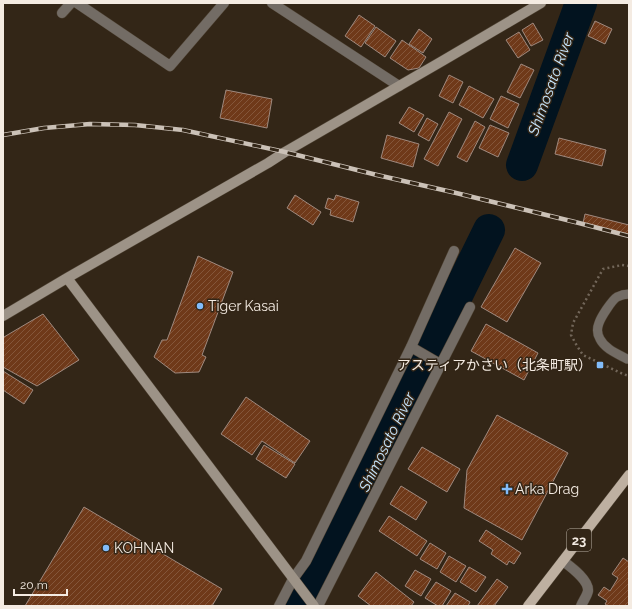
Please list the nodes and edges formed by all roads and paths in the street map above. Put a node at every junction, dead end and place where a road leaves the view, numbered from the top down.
1 (71, 3) edge
2 (77, 3) edge
3 (224, 3) edge
4 (272, 3) edge
5 (541, 3) edge
6 (62, 13) dead end
7 (399, 86) junction
8 (454, 251) dead end
9 (67, 278) junction
10 (629, 294) edge
11 (470, 307) dead end
12 (3, 316) edge
13 (411, 347) junction
14 (629, 359) edge
15 (442, 364) junction
16 (629, 475) edge
17 (563, 561) junction
18 (293, 579) junction
19 (279, 606) edge
20 (314, 606) edge
21 (318, 606) edge
22 (528, 606) edge
23 (581, 606) edge

1 - 6 street
2 - 3 street
4 - 7 street
5 - 7 street
7 - 9 street
8 - 13 street
9 - 12 street
9 - 18 street
10 - 14 lane
11 - 15 street
13 - 15 street
13 - 18 street
15 - 21 street
16 - 17 main road, 23
17 - 22 main road, 23
17 - 23 street
18 - 19 street
18 - 20 street

